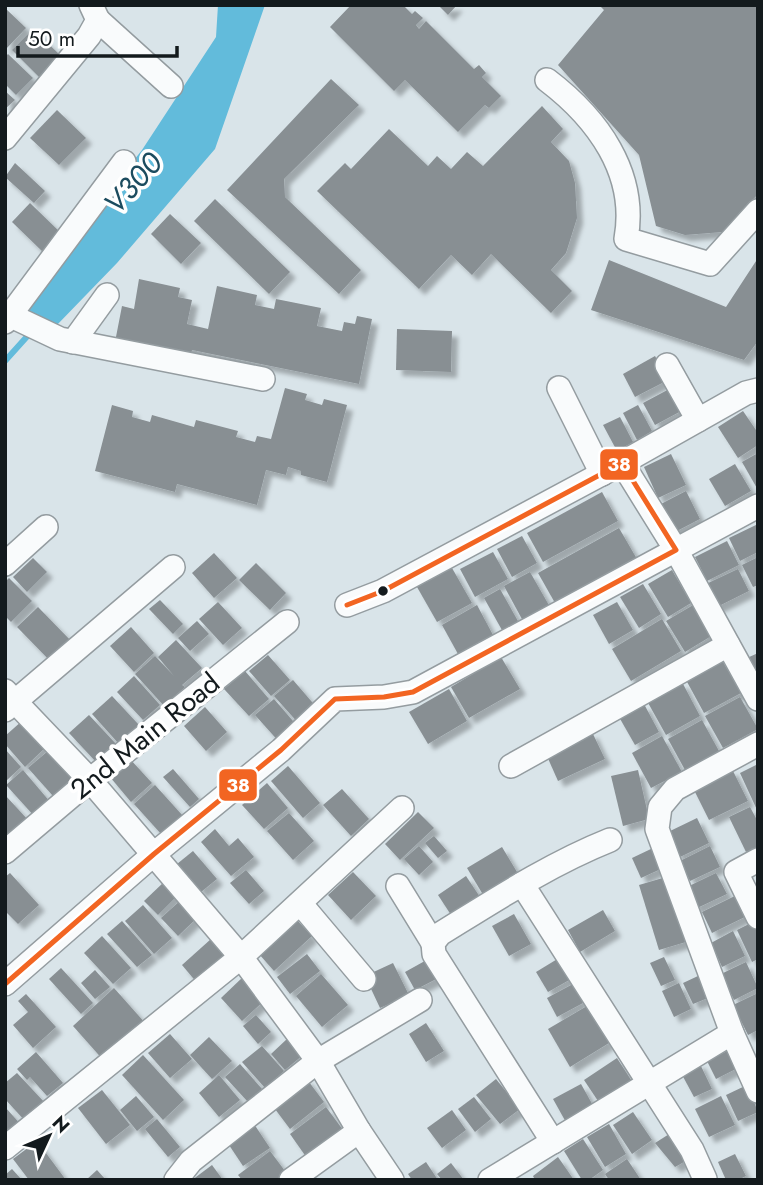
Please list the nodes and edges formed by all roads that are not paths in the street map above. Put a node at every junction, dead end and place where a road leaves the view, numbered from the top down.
1 (94, 13) edge
2 (547, 80) dead end
3 (171, 86) dead end
4 (5, 138) edge
5 (124, 162) dead end
6 (758, 211) edge
7 (107, 295) dead end
8 (6, 317) edge
9 (67, 340) junction
10 (667, 365) dead end
11 (263, 379) dead end
12 (559, 388) dead end
13 (758, 390) edge
14 (698, 420) junction
15 (612, 468) junction
16 (758, 506) edge
17 (46, 527) dead end
18 (676, 550) junction
19 (5, 564) edge
20 (173, 567) dead end
21 (347, 605) dead end
22 (287, 622) dead end
23 (728, 646) junction
24 (758, 699) edge
25 (9, 701) edge
26 (758, 744) edge
27 (511, 766) dead end
28 (90, 780) junction
29 (402, 808) dead end
30 (610, 839) dead end
31 (5, 852) edge
32 (154, 854) junction
33 (758, 860) edge
34 (522, 884) junction
35 (398, 886) dead end
36 (300, 903) junction
37 (758, 917) edge
38 (433, 943) junction
39 (241, 957) junction
40 (365, 979) dead end
41 (5, 984) edge
42 (420, 1000) dead end
43 (732, 1033) junction
44 (318, 1061) junction
45 (649, 1084) junction
46 (758, 1091) edge
47 (359, 1131) junction
48 (553, 1142) junction
49 (5, 1149) edge
50 (519, 1172) edge
51 (705, 1179) edge
52 (176, 1180) edge
53 (291, 1180) edge
54 (392, 1180) edge
55 (490, 1180) edge

1 - 3 street
1 - 4 street
2 - 6 street
5 - 8 street
7 - 9 street
8 - 9 street
9 - 11 street
10 - 14 street
12 - 15 street
13 - 14 street
14 - 15 street
15 - 18 street
15 - 21 street
16 - 18 street
17 - 19 street
18 - 23 street
18 - 32 street
20 - 25 street
22 - 28 street, 2nd Main Road
23 - 24 street
23 - 27 street
25 - 28 street
26 - 43 street
28 - 31 street, 2nd Main Road
28 - 32 street
29 - 36 street
30 - 34 street
32 - 39 street
32 - 41 street
33 - 37 street
34 - 38 street
34 - 45 street
35 - 38 street
36 - 39 street
36 - 40 street
38 - 48 street
39 - 44 street
39 - 49 street
42 - 44 street
43 - 45 street
43 - 46 street
44 - 47 street
44 - 52 street
45 - 48 street
45 - 51 street
47 - 53 street
47 - 54 street
48 - 50 street
50 - 55 street

